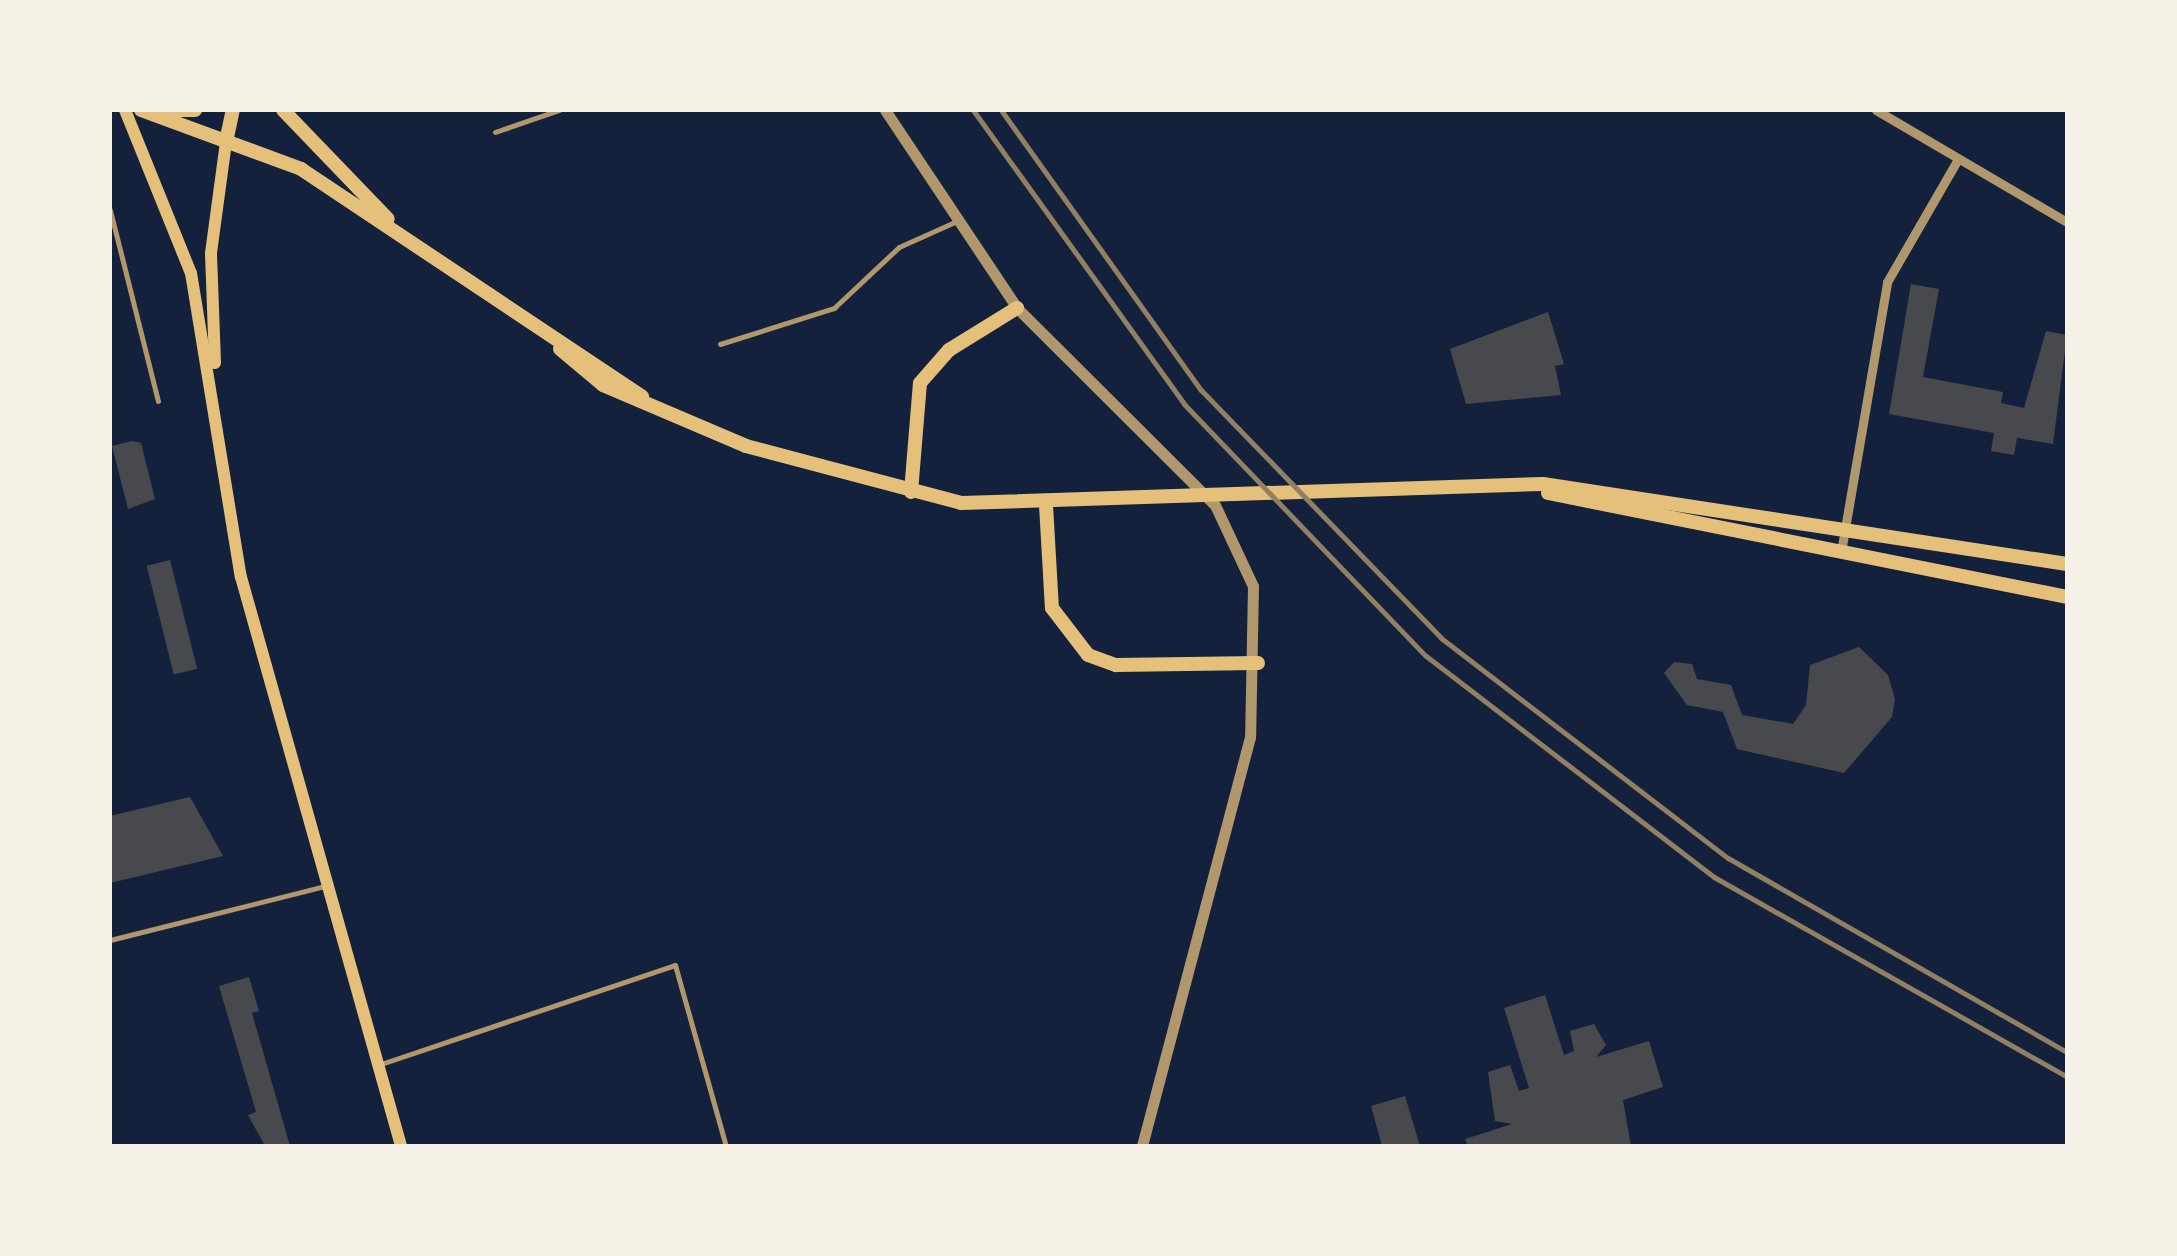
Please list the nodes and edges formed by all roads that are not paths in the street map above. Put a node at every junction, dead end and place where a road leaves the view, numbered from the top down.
1 (125, 110) edge
2 (141, 110) edge
3 (154, 110) edge
4 (194, 110) edge
5 (233, 110) edge
6 (283, 110) edge
7 (558, 110) edge
8 (886, 110) edge
9 (1876, 110) edge
10 (495, 132) dead end
11 (226, 142) junction
12 (1958, 159) junction
13 (110, 210) edge
14 (955, 222) junction
15 (2067, 222) edge
16 (391, 224) junction
17 (1016, 308) junction
18 (720, 344) dead end
19 (214, 389) junction
20 (158, 401) dead end
21 (1510, 486) junction
22 (911, 492) junction
23 (1046, 505) junction
24 (1844, 532) junction
25 (1841, 552) junction
26 (2067, 564) edge
27 (2067, 596) edge
28 (1258, 663) junction
29 (327, 885) junction
30 (110, 940) edge
31 (378, 1065) junction
32 (402, 1146) edge
33 (726, 1146) edge
34 (1142, 1146) edge

1 - 19 main road
2 - 11 main road
3 - 4 main road
5 - 11 main road
6 - 16 main road
7 - 10 lane
8 - 14 street
9 - 12 street
11 - 16 main road
11 - 19 main road
12 - 15 street
12 - 24 street
13 - 20 lane
14 - 17 street
14 - 18 lane
16 - 22 main road
17 - 22 main road
17 - 28 street
19 - 29 main road
21 - 23 main road
21 - 24 main road
21 - 25 main road
22 - 23 main road
23 - 28 main road
24 - 25 street
24 - 26 main road
25 - 27 main road
28 - 34 street
29 - 30 lane
29 - 31 main road
31 - 32 main road
31 - 33 lane

